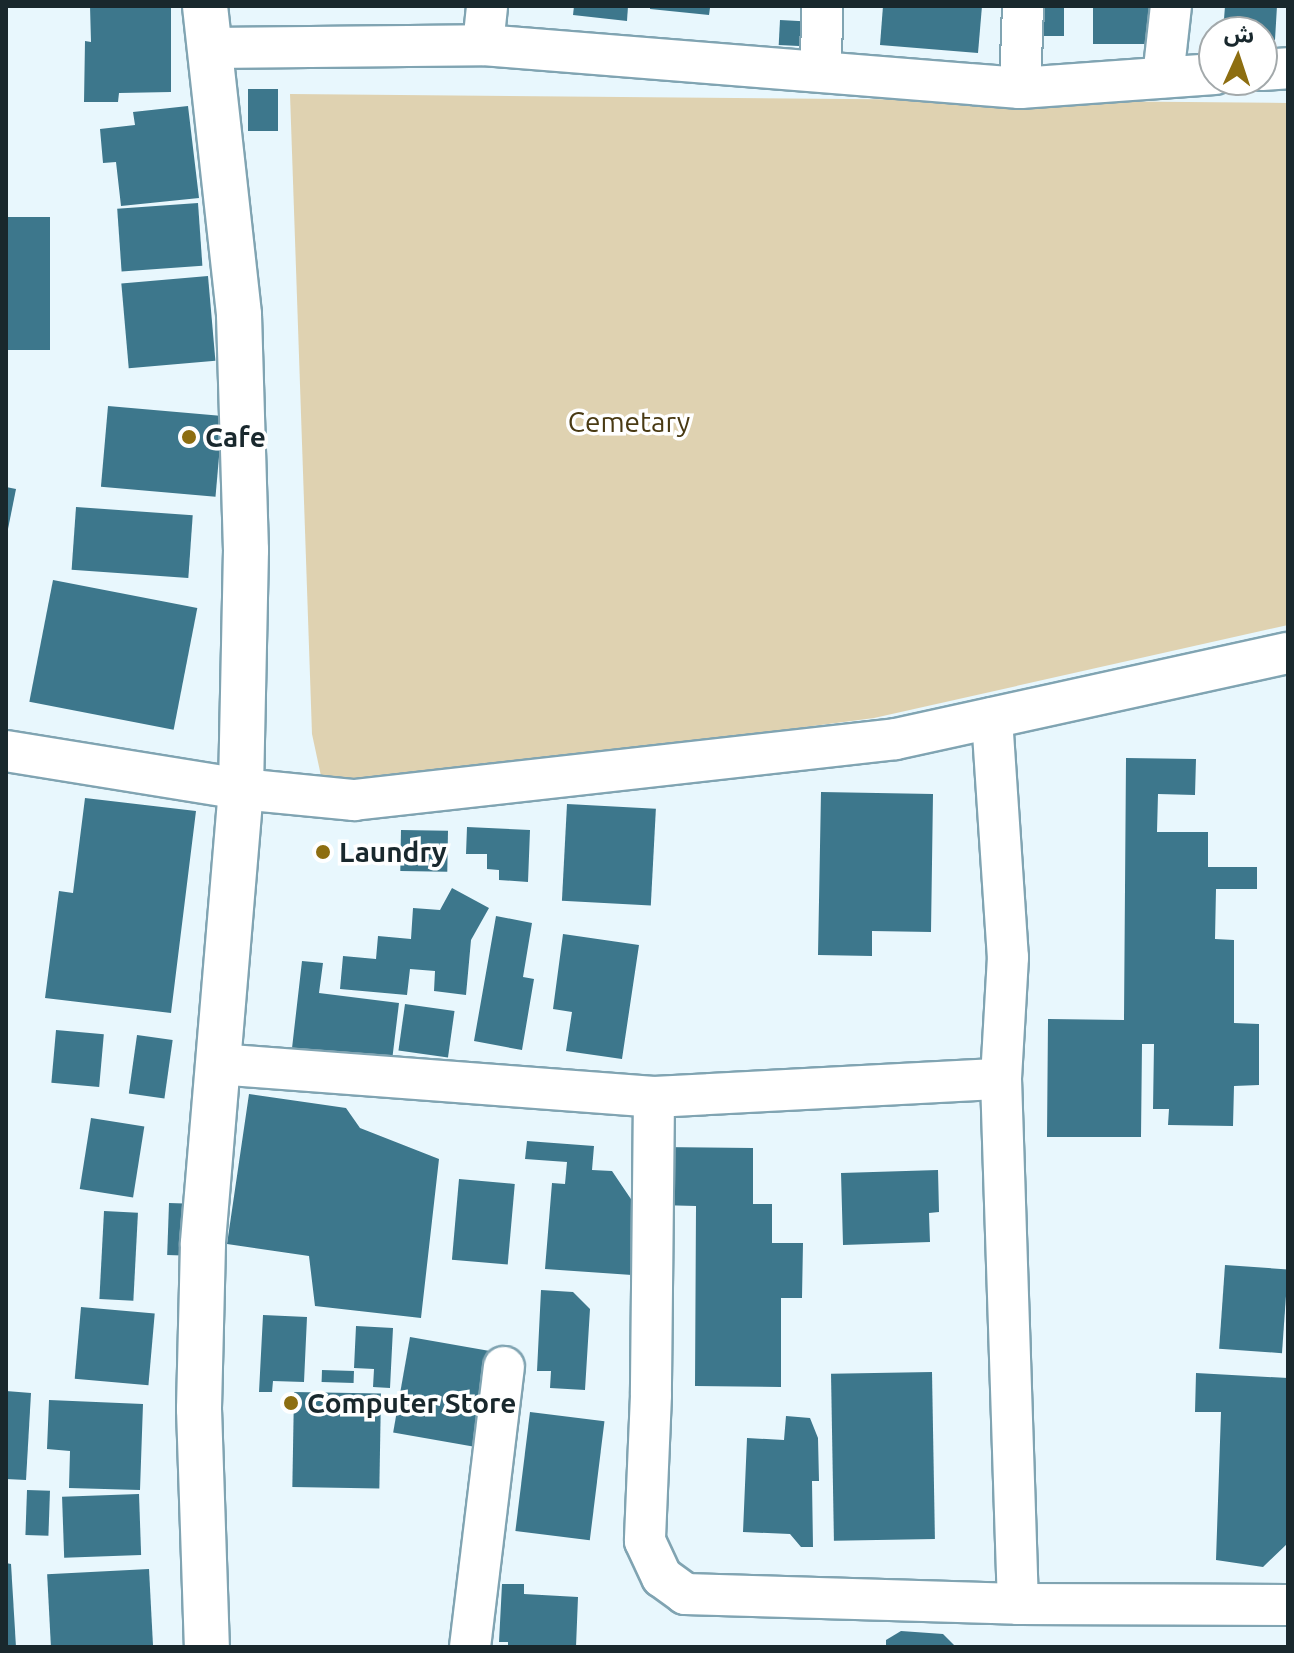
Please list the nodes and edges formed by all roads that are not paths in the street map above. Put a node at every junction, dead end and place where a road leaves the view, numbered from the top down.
1 (822, 6) edge
2 (1023, 6) edge
3 (1171, 6) edge
4 (485, 25) edge
5 (208, 27) edge
6 (821, 71) junction
7 (1198, 75) edge
8 (1163, 77) junction
9 (1020, 88) junction
10 (1288, 653) edge
11 (992, 718) junction
12 (6, 751) edge
13 (241, 789) junction
14 (217, 1064) junction
15 (1001, 1079) junction
16 (654, 1097) junction
17 (504, 1367) dead end
18 (1018, 1604) junction
19 (1288, 1605) edge
20 (207, 1647) edge
21 (470, 1647) edge

1 - 6 street
2 - 9 street
3 - 8 street
4 - 5 street
4 - 6 street
5 - 13 main road
6 - 9 street
7 - 8 street
8 - 9 street
10 - 11 street
11 - 13 street
11 - 15 street
12 - 13 street
13 - 14 main road
14 - 16 street
14 - 20 main road
15 - 16 street
15 - 18 street
16 - 18 street
17 - 21 street
18 - 19 street

